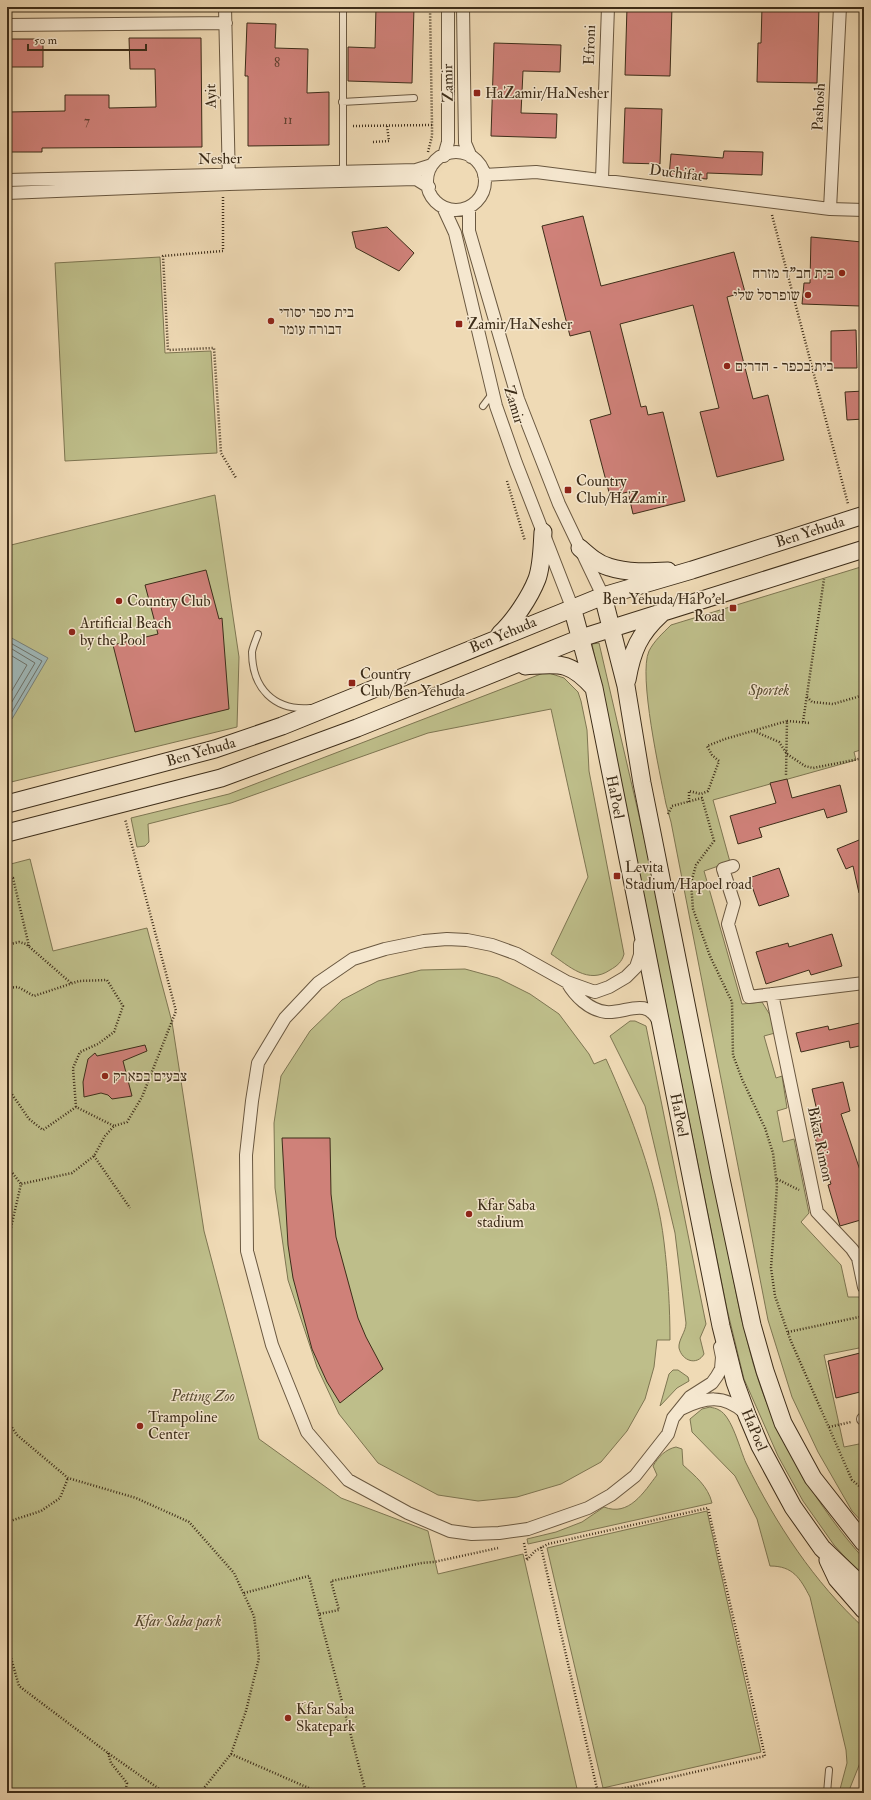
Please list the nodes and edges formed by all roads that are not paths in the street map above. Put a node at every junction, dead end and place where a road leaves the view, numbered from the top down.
1 (225, 7) edge
2 (343, 7) edge
3 (448, 7) edge
4 (463, 7) edge
5 (608, 7) edge
6 (840, 7) edge
7 (226, 23) junction
8 (7, 25) edge
9 (414, 98) dead end
10 (342, 102) junction
11 (444, 156) junction
12 (471, 157) junction
13 (432, 165) junction
14 (344, 172) junction
15 (484, 175) junction
16 (602, 179) junction
17 (7, 180) edge
18 (227, 181) junction
19 (428, 188) junction
20 (7, 193) edge
21 (443, 206) junction
22 (469, 207) junction
23 (830, 209) junction
24 (864, 210) edge
25 (493, 393) junction
26 (483, 406) dead end
27 (858, 517) edge
28 (543, 532) junction
29 (580, 548) junction
30 (864, 549) edge
31 (692, 570) junction
32 (603, 596) junction
33 (572, 607) junction
34 (663, 612) junction
35 (612, 628) junction
36 (258, 634) dead end
37 (581, 638) junction
38 (492, 640) junction
39 (507, 667) junction
40 (626, 686) junction
41 (594, 688) junction
42 (335, 704) junction
43 (7, 804) edge
44 (7, 833) edge
45 (733, 866) dead end
46 (639, 918) junction
47 (567, 982) junction
48 (864, 983) edge
49 (772, 994) junction
50 (661, 1026) junction
51 (864, 1287) edge
52 (721, 1326) junction
53 (678, 1410) junction
54 (747, 1415) junction
55 (864, 1543) edge
56 (822, 1548) junction
57 (864, 1588) edge
58 (864, 1610) edge
59 (829, 1770) dead end
60 (827, 1793) edge

1 - 7 street, Ayit
2 - 10 lane
3 - 11 street, Zamir
4 - 12 street, Zamir
5 - 16 street, Efroni
6 - 23 street, Pashosh
7 - 8 street
7 - 18 street, Ayit
9 - 10 lane
10 - 14 lane
11 - 12 street
11 - 13 street
12 - 15 street
13 - 14 street, Nesher
13 - 19 street
14 - 18 street, Nesher
15 - 16 street, Duchifat
15 - 22 street
16 - 23 street, Duchifat
17 - 18 street, Nesher
18 - 19 street, Nesher
18 - 20 street, Nesher
19 - 21 street
21 - 22 street
21 - 25 street, Zamir
22 - 29 street, Zamir
23 - 24 street, Duchifat
25 - 26 lane
25 - 28 street, Zamir
27 - 31 main road, Ben Yehuda
28 - 33 street, Zamir
28 - 38 main road
29 - 31 main road
29 - 32 street, Zamir
30 - 34 main road, Ben Yehuda
31 - 32 main road, Ben Yehuda
32 - 33 main road, Ben Yehuda
32 - 35 main road, HaPoel
33 - 37 main road, HaPoel
33 - 38 main road, Ben Yehuda
34 - 35 main road, Ben Yehuda
34 - 40 main road
35 - 37 main road, Ben Yehuda
35 - 40 main road, HaPoel
36 - 42 lane
37 - 39 main road, Ben Yehuda
37 - 41 main road, HaPoel
38 - 42 main road, Ben Yehuda
39 - 41 main road
39 - 44 main road, Ben Yehuda
40 - 55 main road, HaPoel
41 - 46 main road, HaPoel
42 - 43 main road, Ben Yehuda
45 - 49 street
46 - 47 street
46 - 50 main road, HaPoel
47 - 50 street
47 - 53 street
48 - 49 street
49 - 51 street, Bikat Rimon
50 - 52 main road, HaPoel
52 - 53 street
52 - 54 main road, HaPoel
53 - 54 street
54 - 56 main road, HaPoel
56 - 57 main road, HaPoel
56 - 58 main road
59 - 60 lane

